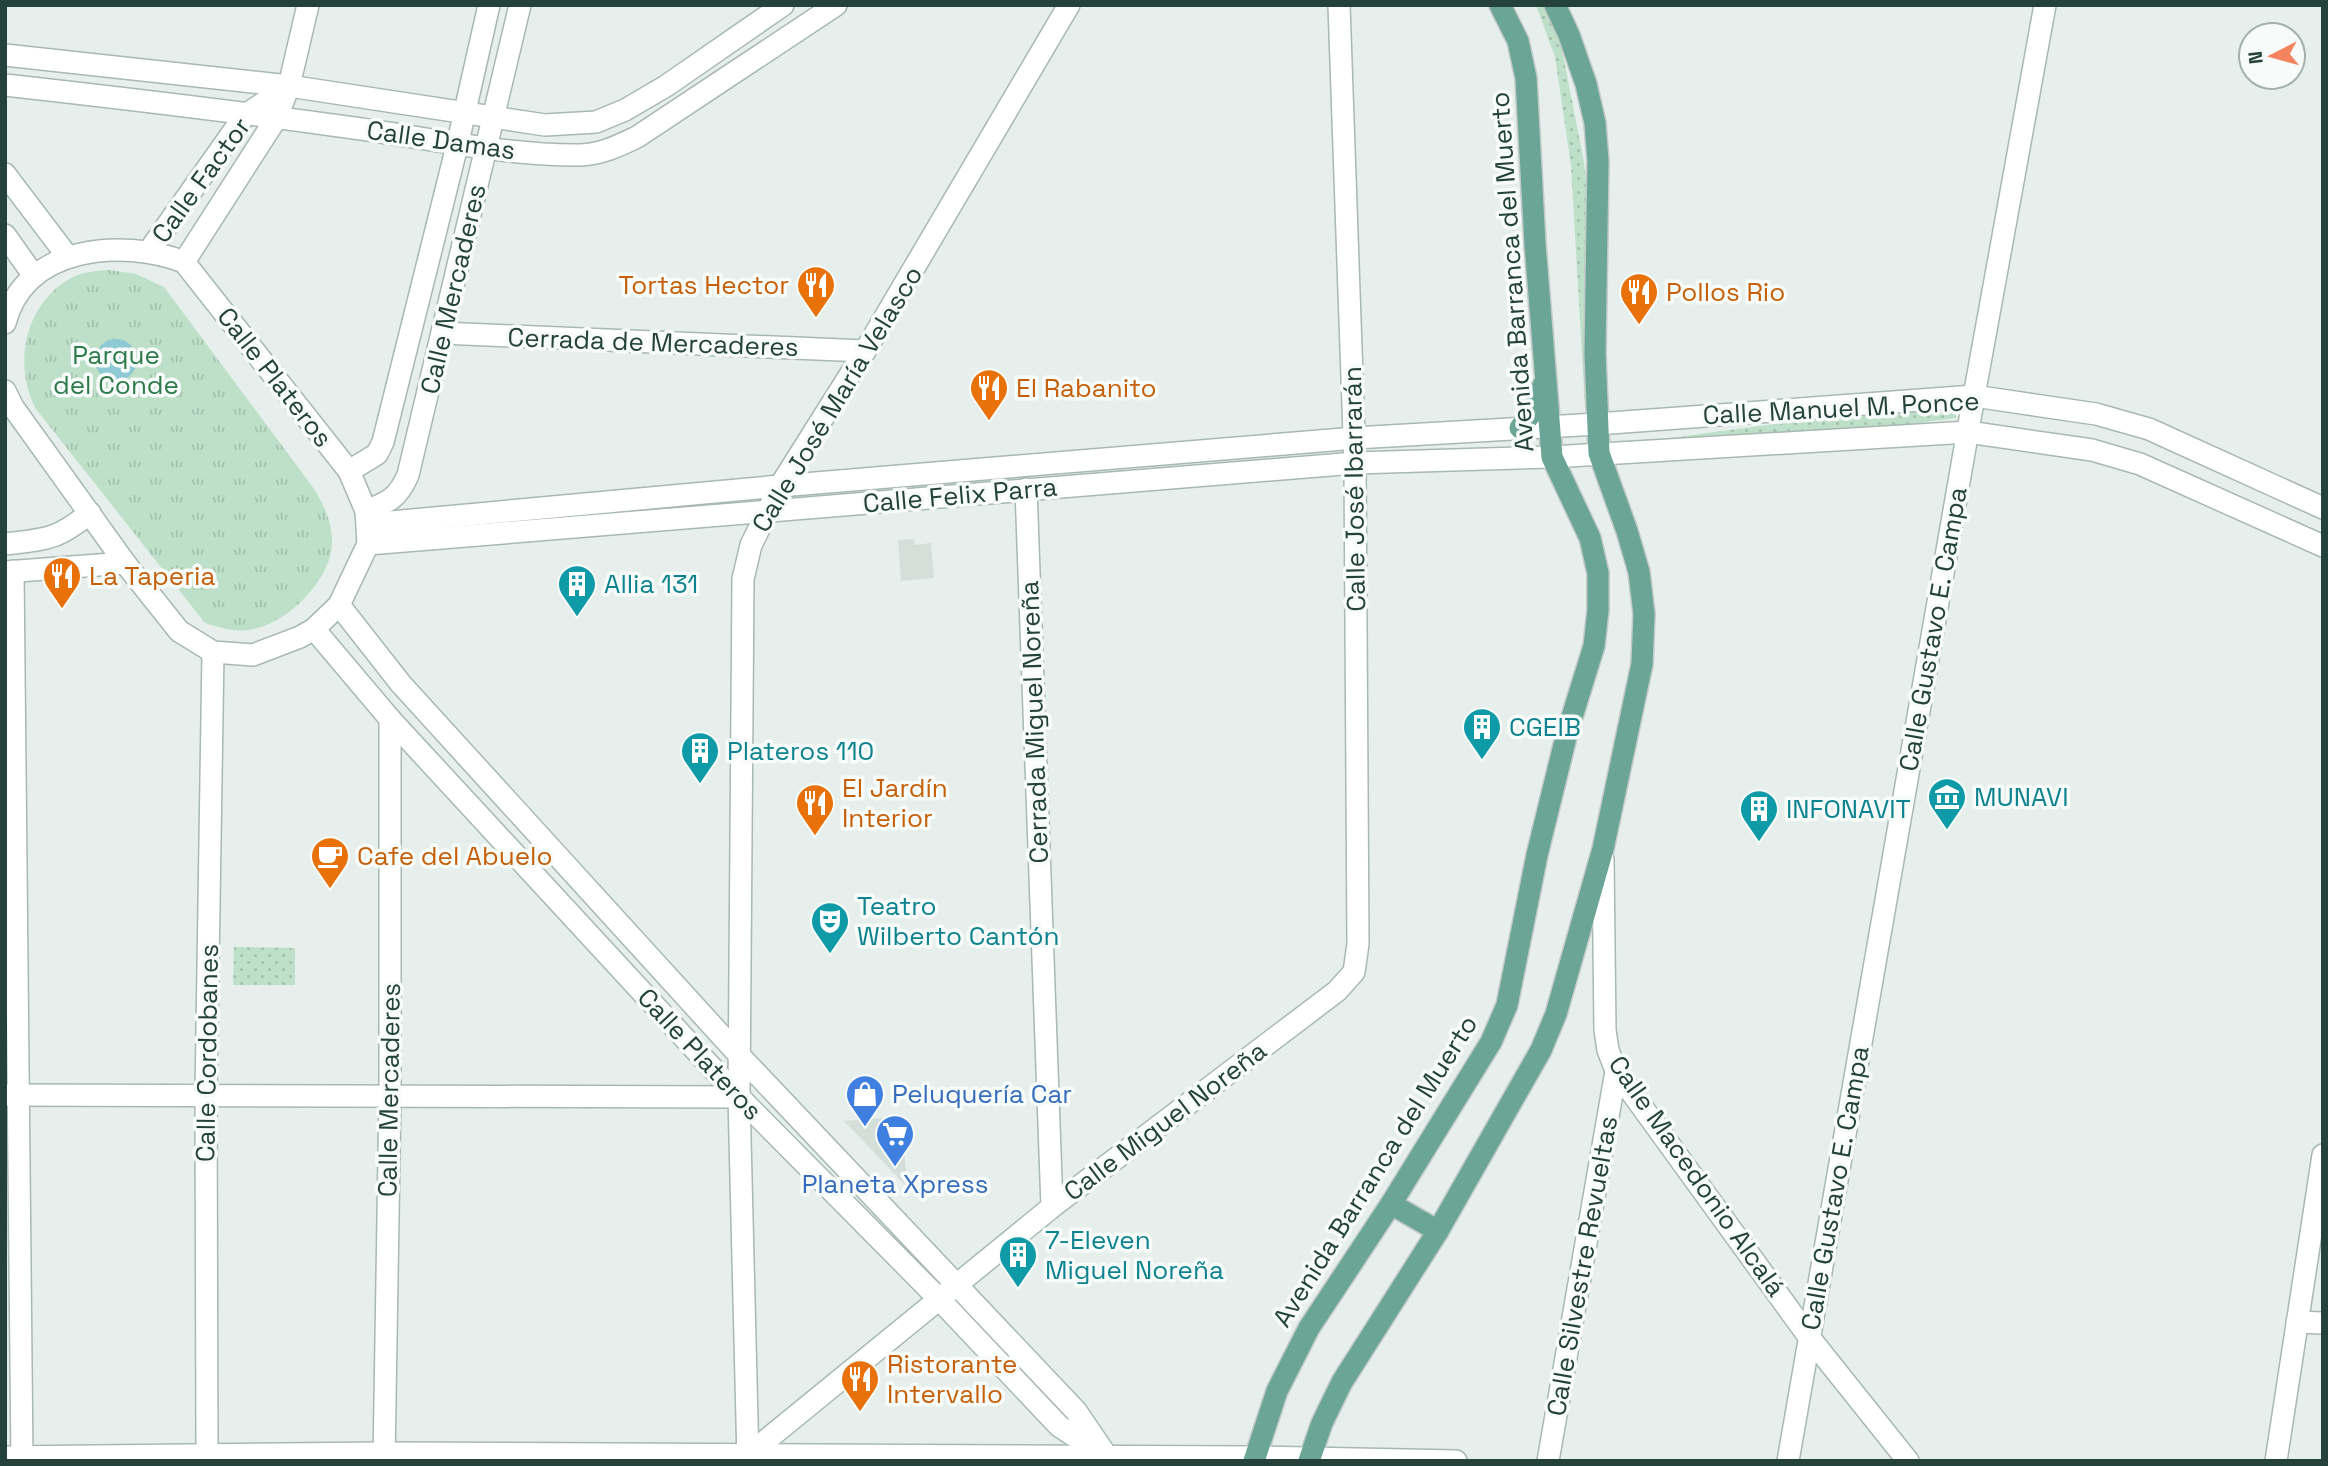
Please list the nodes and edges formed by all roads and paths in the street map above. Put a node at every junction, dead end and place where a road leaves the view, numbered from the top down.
1 (309, 5) edge
2 (489, 5) edge
3 (520, 5) edge
4 (783, 5) edge
5 (836, 5) edge
6 (1069, 5) edge
7 (1339, 5) edge
8 (1500, 5) edge
9 (1539, 5) edge
10 (1555, 5) edge
11 (2045, 5) edge
12 (1569, 35) junction
13 (5, 55) edge
14 (5, 85) edge
15 (289, 86) junction
16 (465, 114) junction
17 (245, 115) junction
18 (277, 117) junction
19 (493, 118) junction
20 (458, 142) junction
21 (487, 147) junction
22 (5, 174) edge
23 (5, 235) edge
24 (149, 251) junction
25 (68, 257) junction
26 (184, 262) junction
27 (34, 276) junction
28 (5, 323) edge
29 (442, 333) junction
30 (865, 351) junction
31 (1546, 370) junction
32 (5, 391) edge
33 (1974, 397) junction
34 (1597, 424) junction
35 (1548, 427) junction
36 (1520, 428) junction
37 (1968, 432) junction
38 (1355, 438) junction
39 (1599, 453) junction
40 (1552, 457) junction
41 (1355, 463) junction
42 (349, 471) junction
43 (780, 486) junction
44 (1026, 489) junction
45 (2323, 508) edge
46 (766, 512) junction
47 (90, 513) junction
48 (368, 527) junction
49 (5, 544) edge
50 (2323, 545) edge
51 (125, 563) junction
52 (9, 572) edge
53 (339, 605) junction
54 (314, 629) junction
55 (213, 652) junction
56 (390, 719) junction
57 (1602, 849) junction
58 (12, 961) edge
59 (1354, 972) joint
60 (739, 1055) junction
61 (1616, 1071) junction
62 (206, 1094) junction
63 (12, 1095) edge
64 (390, 1096) junction
65 (739, 1097) junction
66 (2323, 1155) edge
67 (1391, 1204) junction
68 (1052, 1207) junction
69 (1438, 1231) junction
70 (958, 1284) junction
71 (940, 1300) junction
72 (2297, 1322) junction
73 (2323, 1323) edge
74 (1809, 1336) junction
75 (207, 1455) junction
76 (384, 1457) edge
77 (16, 1458) edge
78 (748, 1458) edge
79 (1109, 1459) edge
80 (1255, 1459) edge
81 (1309, 1459) edge
82 (1456, 1461) edge
83 (1548, 1461) edge
84 (1788, 1461) edge
85 (1908, 1461) edge
86 (2276, 1461) edge

1 - 15 street, Calle Factor
2 - 16 street, Calle Mercaderes
3 - 19 street, Calle Mercaderes
4 - 19 street, Calle Damas
5 - 21 street, Calle Damas
6 - 30 street, Calle José María Velasco
7 - 38 street, Calle José Ibarrarán
8 - 31 main road, Avenida Barranca del Muerto
9 - 12 main road
10 - 12 main road
11 - 33 street, Calle Gustavo E. Campa
12 - 34 main road
13 - 15 street, Calle Damas
14 - 17 street, Calle Damas
15 - 16 street, Calle Damas
15 - 17 street, Calle Factor
15 - 18 street, Calle Factor
16 - 19 street, Calle Damas
16 - 20 street, Calle Mercaderes
17 - 18 street, Calle Damas
17 - 24 street, Calle Factor
18 - 20 street, Calle Damas
18 - 26 street, Calle Factor
19 - 21 street, Calle Mercaderes
20 - 21 street, Calle Damas
20 - 42 street, Calle Mercaderes
21 - 29 street, Calle Mercaderes
22 - 25 street
23 - 27 street
24 - 25 street
24 - 26 street
25 - 27 street
26 - 42 street, Calle Plateros
27 - 28 street
29 - 30 street, Cerrada de Mercaderes
29 - 48 street, Calle Mercaderes
30 - 43 street, Calle José María Velasco
31 - 35 main road, Avenida Barranca del Muerto
31 - 36 main road
32 - 47 street
33 - 34 street, Calle Manuel M. Ponce
33 - 37 street, Calle Gustavo E. Campa
33 - 45 street, Calle Manuel M. Ponce
34 - 35 street, Calle Manuel M. Ponce
34 - 39 main road
35 - 36 street, Calle Felix Parra
35 - 40 main road, Avenida Barranca del Muerto
36 - 38 street, Calle Felix Parra
37 - 39 street, Calle Manuel M. Ponce
37 - 50 street, Calle Manuel M. Ponce
37 - 74 street, Calle Gustavo E. Campa
38 - 41 street, Calle José Ibarrarán
38 - 43 street, Calle Felix Parra
39 - 40 street, Calle Manuel M. Ponce
39 - 57 main road
40 - 41 street, Calle Felix Parra
40 - 67 main road, Avenida Barranca del Muerto
41 - 44 street, Calle Felix Parra
41 - 59 street, Calle José Ibarrarán
42 - 48 street, Calle Plateros
43 - 46 street, Calle José María Velasco
43 - 48 street, Calle Felix Parra
44 - 46 street, Calle Felix Parra
44 - 68 street, Cerrada Miguel Noreña
46 - 48 street, Calle Felix Parra
46 - 60 street, Calle José María Velasco
47 - 49 street
47 - 51 street
48 - 53 street
51 - 52 street
51 - 55 street
52 - 58 street
53 - 54 street
53 - 60 street, Calle Plateros
54 - 55 street
54 - 56 street, Calle Plateros
55 - 62 street, Calle Cordobanes
56 - 64 street, Calle Mercaderes
56 - 65 street, Calle Plateros
57 - 61 street, Calle Macedonio Alcalá
57 - 69 main road
58 - 63 street
59 - 68 street, Calle Miguel Noreña
60 - 65 street, Calle José María Velasco
60 - 70 street, Calle Plateros
61 - 74 street, Calle Macedonio Alcalá
61 - 83 street, Calle Silvestre Revueltas
62 - 63 street
62 - 64 street
62 - 75 street, Calle Cordobanes
63 - 77 street
64 - 65 street
64 - 76 street, Calle Mercaderes
65 - 71 street, Calle Plateros
65 - 78 street, Calle José María Velasco
66 - 72 street
67 - 69 main road
67 - 80 main road, Avenida Barranca del Muerto
68 - 70 street, Calle Miguel Noreña
69 - 81 main road
70 - 71 street, Calle Miguel Noreña
70 - 79 street, Calle Plateros
71 - 78 street, Calle Miguel Noreña
71 - 79 street, Calle Plateros
72 - 73 street
72 - 86 street
74 - 84 street, Calle Gustavo E. Campa
74 - 85 street, Calle Macedonio Alcalá
75 - 76 street
75 - 77 street
76 - 78 street
78 - 79 street
79 - 80 street
80 - 81 street
81 - 82 street

